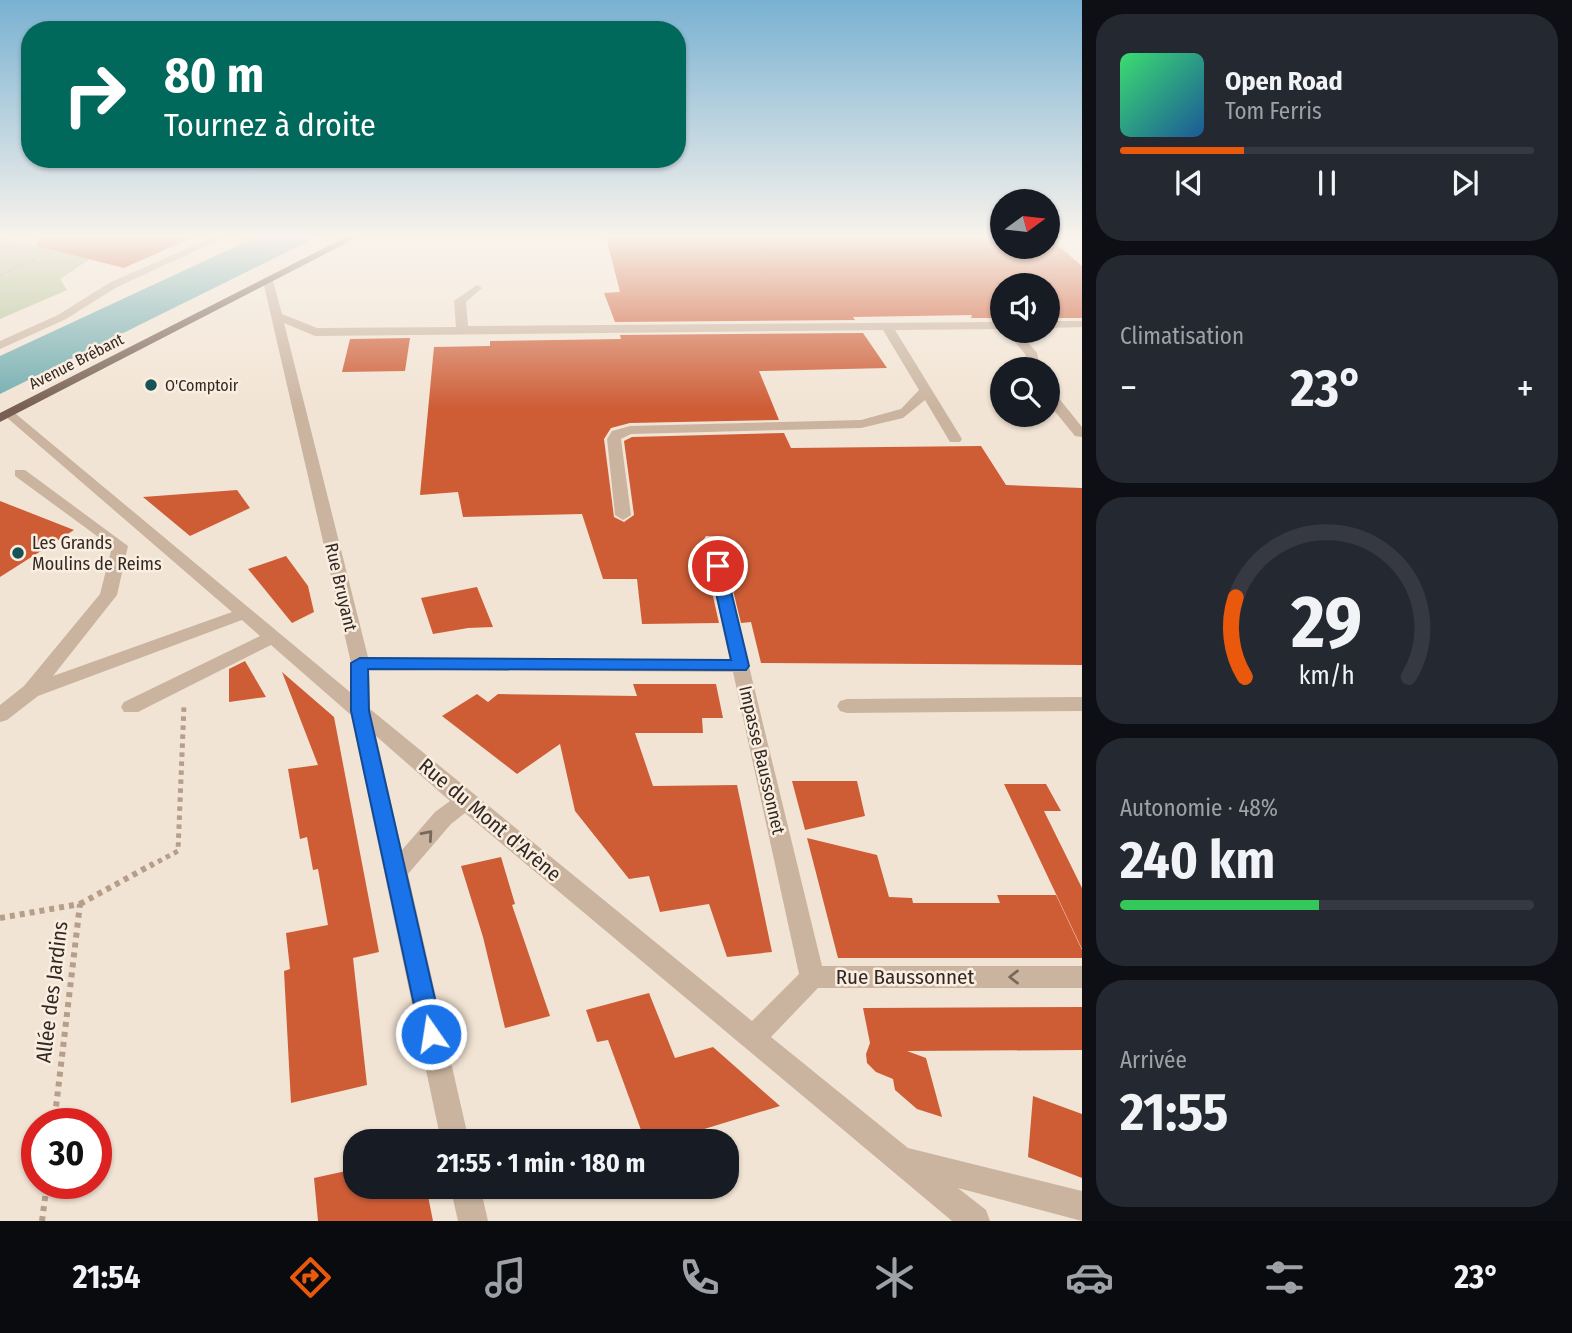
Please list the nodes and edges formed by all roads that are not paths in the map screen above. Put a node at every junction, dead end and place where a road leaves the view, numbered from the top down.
1 (99, 294) edge
2 (243, 294) edge
3 (271, 294) edge
4 (469, 294) edge
5 (276, 316) junction
6 (1082, 324) edge
7 (990, 325) edge
8 (1060, 325) edge
9 (887, 326) junction
10 (462, 330) junction
11 (0, 345) edge
12 (925, 390) junction
13 (1060, 409) edge
14 (5, 415) edge
15 (1080, 433) dead end
16 (955, 439) dead end
17 (20, 473) dead end
18 (623, 515) dead end
19 (712, 542) dead end
20 (245, 613) junction
21 (273, 637) junction
22 (360, 663) junction
23 (740, 666) junction
24 (32, 691) junction
25 (1082, 704) edge
26 (131, 706) dead end
27 (847, 706) dead end
28 (360, 711) junction
29 (0, 715) edge
30 (466, 801) junction
31 (395, 873) junction
32 (1082, 977) edge
33 (812, 978) junction
34 (754, 1037) junction
35 (452, 1129) edge
36 (903, 1160) junction
37 (468, 1199) edge
38 (1082, 1206) edge
39 (473, 1221) edge
40 (975, 1221) edge

1 - 11 street
2 - 14 main road, Avenue Brébant
3 - 5 street, Rue Bruyant
4 - 10 street
5 - 10 street
5 - 22 street, Rue Bruyant
6 - 8 street
7 - 9 street
9 - 10 street
9 - 12 street
12 - 16 street
12 - 18 street
13 - 15 street
14 - 20 street, Rue du Mont d'Arène
17 - 24 street
19 - 23 street, Impasse Baussonnet
20 - 21 street, Rue du Mont d'Arène
20 - 24 street
21 - 26 street
21 - 28 street, Rue du Mont d'Arène
22 - 23 street
22 - 28 street, Rue Bruyant
23 - 33 street, Impasse Baussonnet
24 - 29 street
25 - 27 street
28 - 30 street, Rue du Mont d'Arène
28 - 31 street, Rue Bruyant
31 -> 30 street
30 - 34 street, Rue du Mont d'Arène
31 - 35 street, Rue Bruyant
32 -> 33 street, Rue Baussonnet
33 - 34 street, Rue Baussonnet
34 - 36 street, Rue du Mont d'Arène
36 - 38 street
36 - 40 street, Rue du Mont d'Arène
37 - 39 street

